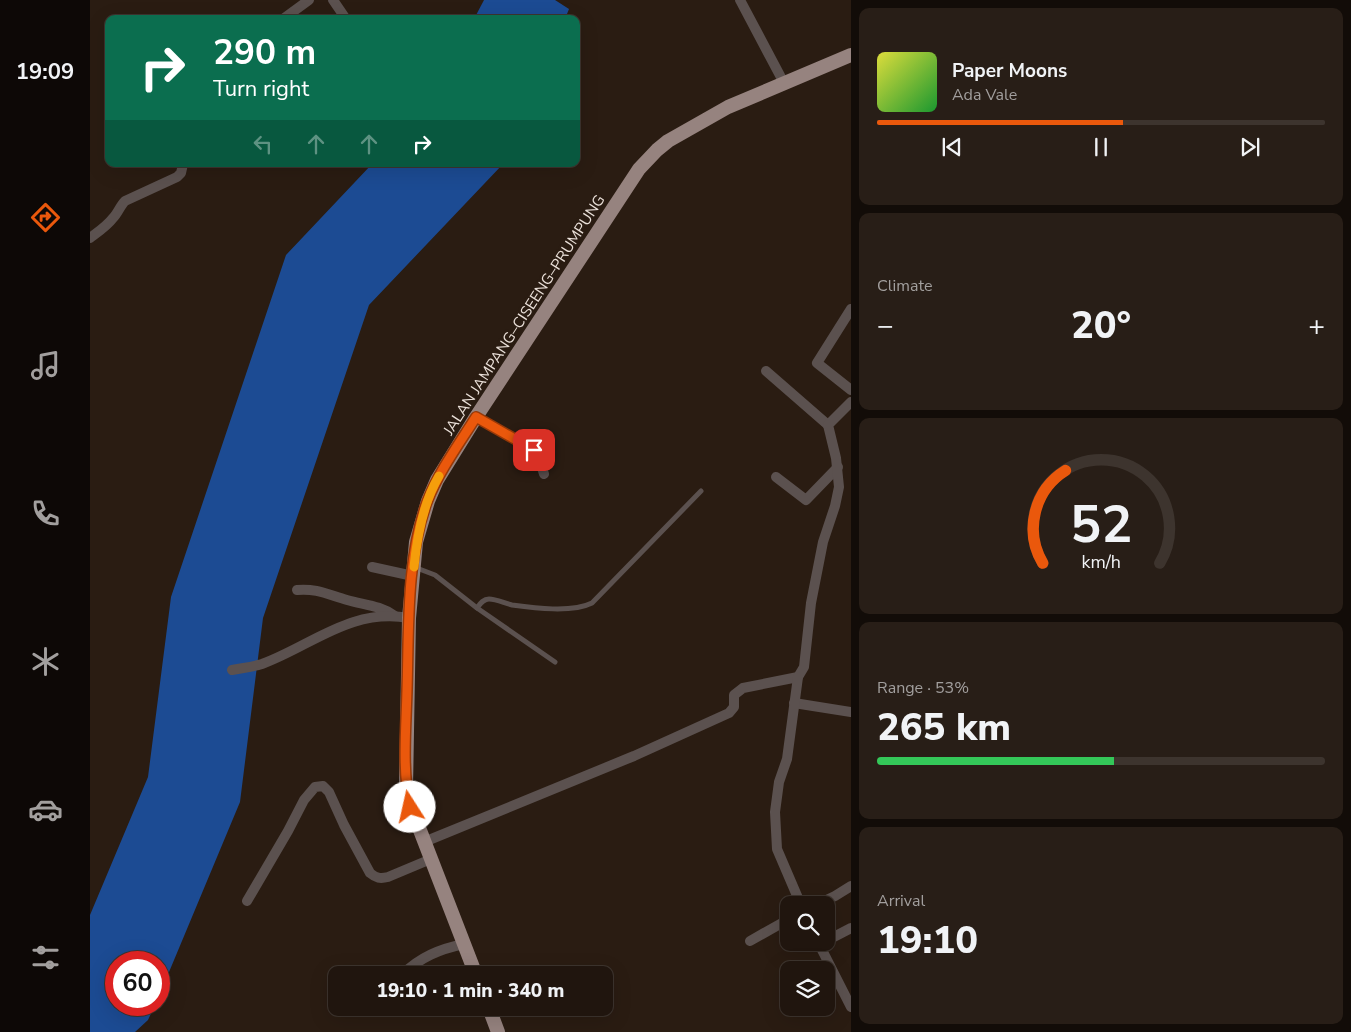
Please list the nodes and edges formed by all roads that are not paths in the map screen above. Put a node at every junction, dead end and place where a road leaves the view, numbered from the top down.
1 (309, 0) edge
2 (333, 0) edge
3 (740, 0) edge
4 (288, 15) edge
5 (343, 15) edge
6 (851, 55) edge
7 (784, 83) junction
8 (182, 167) edge
9 (90, 238) edge
10 (851, 309) edge
11 (766, 371) dead end
12 (851, 390) edge
13 (851, 402) edge
14 (476, 417) junction
15 (828, 425) junction
16 (838, 467) junction
17 (544, 474) dead end
18 (776, 477) dead end
19 (702, 491) dead end
20 (372, 568) dead end
21 (413, 572) junction
22 (297, 590) dead end
23 (477, 608) junction
24 (402, 617) junction
25 (555, 662) dead end
26 (232, 670) dead end
27 (798, 677) junction
28 (794, 703) junction
29 (851, 712) edge
30 (424, 842) junction
31 (431, 859) junction
32 (851, 886) edge
33 (797, 896) edge
34 (835, 896) edge
35 (247, 901) dead end
36 (780, 924) edge
37 (851, 928) edge
38 (835, 936) edge
39 (750, 941) dead end
40 (464, 944) junction
41 (826, 951) edge
42 (412, 966) edge
43 (473, 966) edge
44 (851, 1007) edge
45 (492, 1016) edge
46 (498, 1032) edge

1 - 4 street
2 - 5 street
3 - 7 street
6 - 7 main road, JALAN JAMPANG–CISEENG–PRUMPUNG
7 - 14 main road, JALAN JAMPANG–CISEENG–PRUMPUNG
8 - 9 street
10 - 12 street
11 - 15 street
13 - 15 street
14 - 17 street
14 - 21 main road, JALAN JAMPANG–CISEENG–PRUMPUNG
15 - 16 street
16 - 18 street
16 - 27 street
19 - 23 lane
20 - 21 street
21 - 23 lane
21 - 24 main road, JALAN JAMPANG–CISEENG–PRUMPUNG
22 - 24 street
23 - 25 lane
24 - 26 street
24 - 30 main road, JALAN JAMPANG–CISEENG–PRUMPUNG
27 - 28 street
27 - 30 street
28 - 29 street
28 - 33 street
30 - 31 main road, JALAN JAMPANG–CISEENG–PRUMPUNG
31 - 35 street
31 - 40 main road, JALAN JAMPANG–CISEENG–PRUMPUNG
32 - 34 street
36 - 39 street
37 - 38 street
40 - 42 street
40 - 43 main road, JALAN JAMPANG–CISEENG–PRUMPUNG
41 - 44 street
45 - 46 main road

